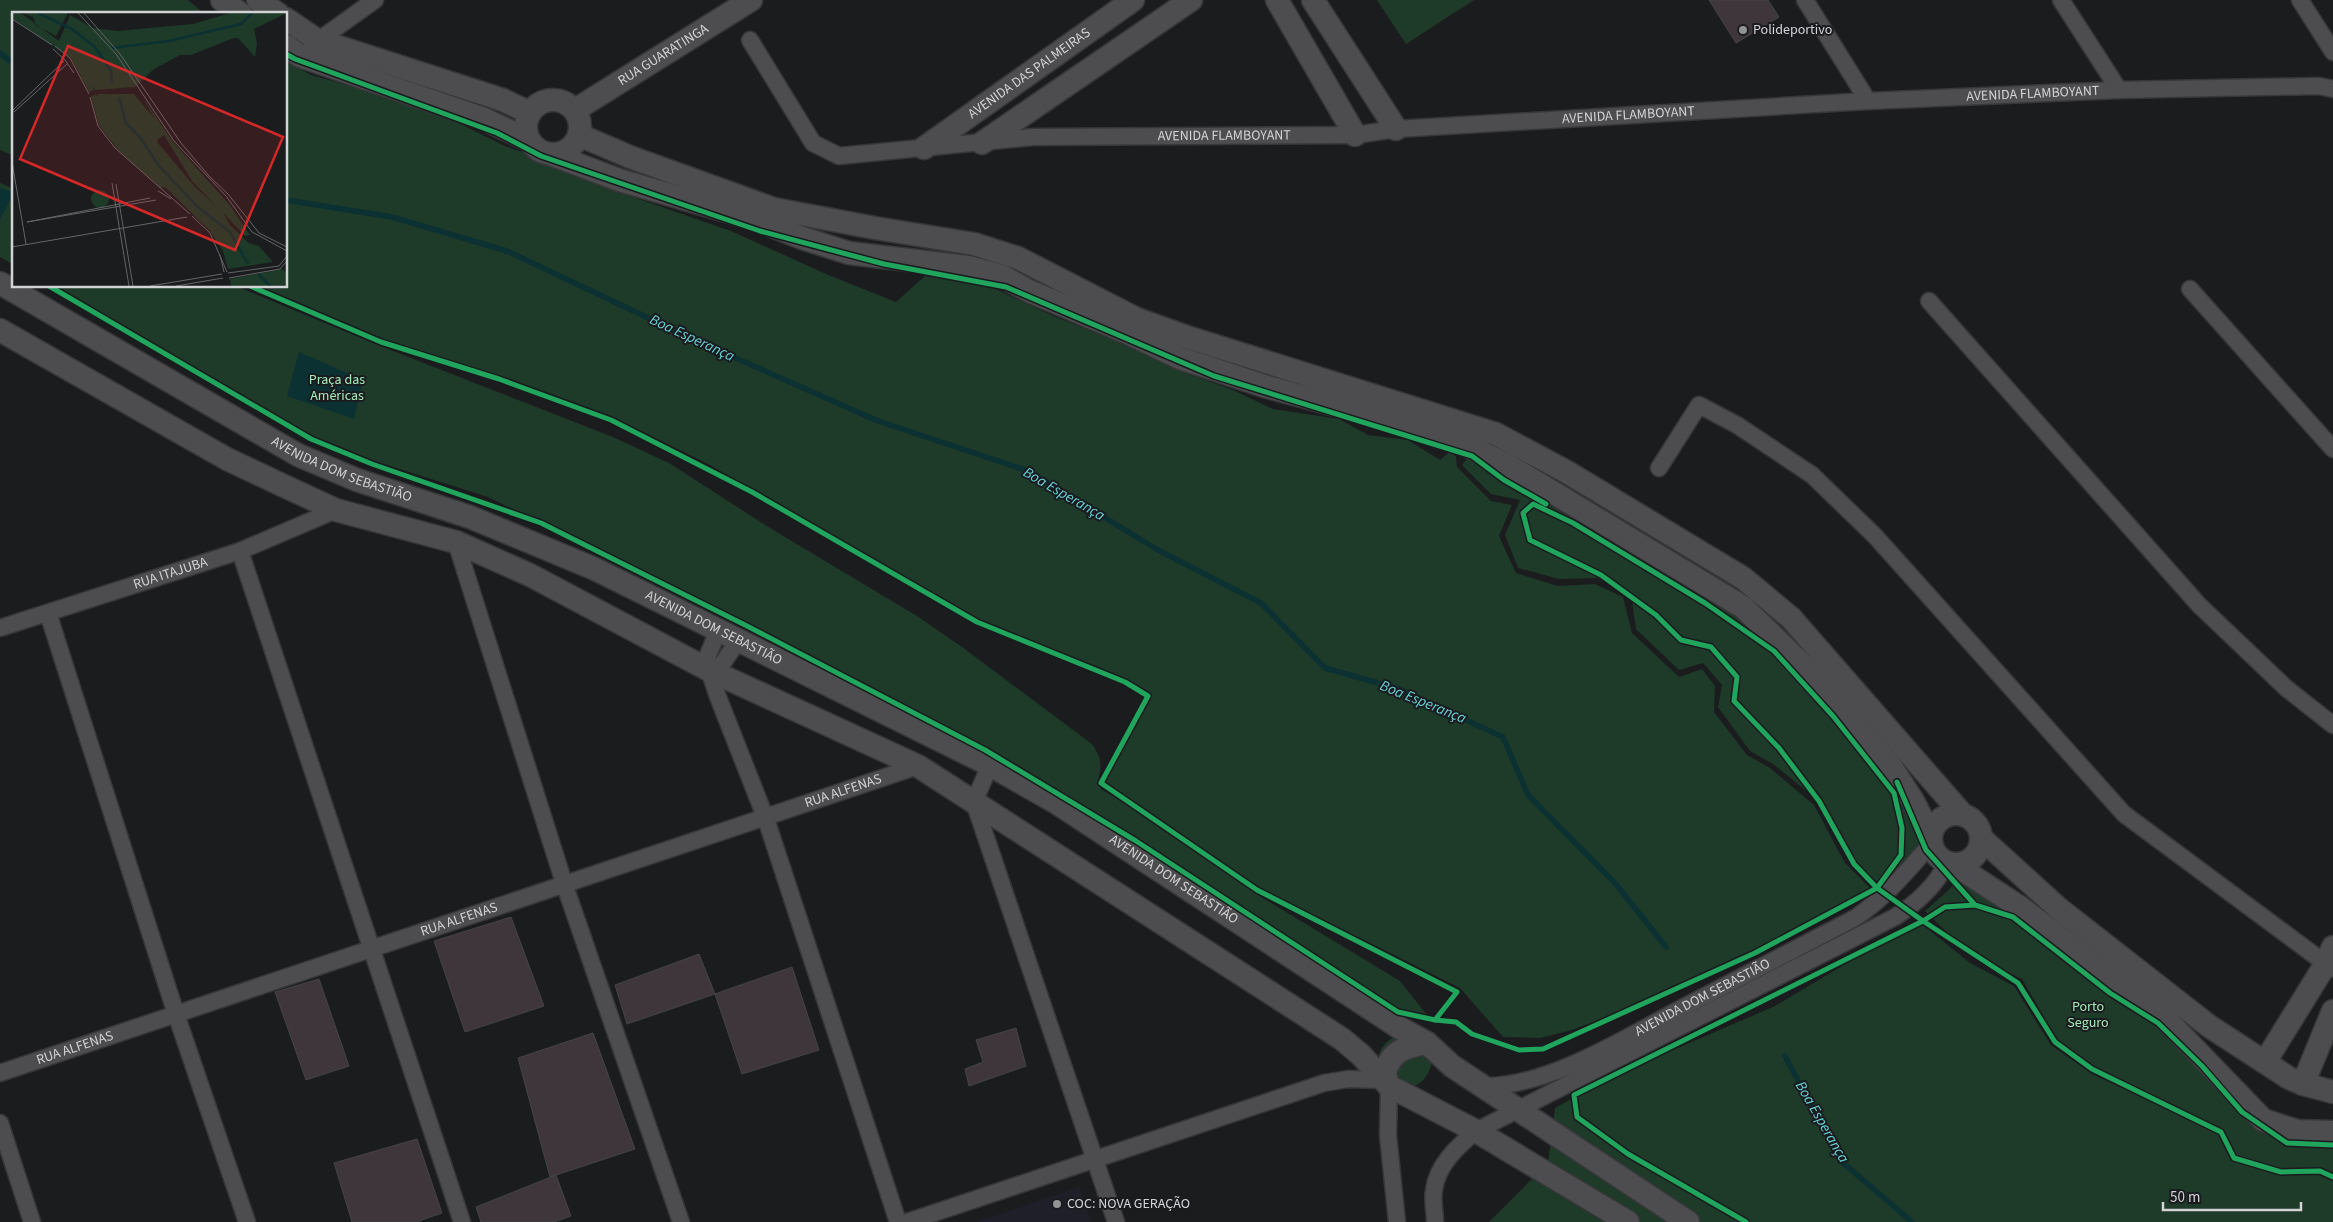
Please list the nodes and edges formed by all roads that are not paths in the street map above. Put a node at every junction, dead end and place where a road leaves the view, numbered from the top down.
1 (222, 0) edge
2 (258, 0) edge
3 (375, 0) edge
4 (1133, 0) edge
5 (1191, 0) edge
6 (1277, 0) edge
7 (1313, 0) edge
8 (1806, 0) edge
9 (2061, 0) edge
10 (2300, 0) edge
11 (741, 3) edge
12 (238, 12) edge
13 (275, 12) edge
14 (288, 20) edge
15 (317, 40) junction
16 (750, 40) dead end
17 (293, 51) edge
18 (2333, 52) edge
19 (2333, 89) edge
20 (2119, 90) junction
21 (1868, 100) junction
22 (575, 110) junction
23 (530, 113) junction
24 (1396, 129) junction
25 (579, 135) junction
26 (1355, 135) junction
27 (528, 140) junction
28 (982, 143) junction
29 (924, 148) junction
30 (553, 154) junction
31 (0, 283) edge
32 (2190, 290) dead end
33 (1929, 301) dead end
34 (0, 330) edge
35 (2333, 449) edge
36 (1659, 468) dead end
37 (336, 510) junction
38 (456, 542) junction
39 (240, 551) junction
40 (48, 613) junction
41 (0, 628) edge
42 (728, 636) junction
43 (709, 670) junction
44 (2333, 725) edge
45 (990, 765) junction
46 (918, 766) junction
47 (974, 802) junction
48 (1962, 814) junction
49 (766, 819) junction
50 (1982, 839) junction
51 (1931, 840) junction
52 (1951, 864) junction
53 (565, 886) junction
54 (371, 950) junction
55 (2330, 960) edge
56 (2333, 1011) edge
57 (176, 1014) junction
58 (1427, 1043) junction
59 (2265, 1062) junction
60 (0, 1073) edge
61 (1382, 1079) junction
62 (2303, 1084) junction
63 (1484, 1086) junction
64 (2333, 1092) edge
65 (1518, 1109) junction
66 (0, 1124) edge
67 (1469, 1127) junction
68 (2333, 1132) edge
69 (1097, 1160) junction
70 (32, 1222) edge
71 (247, 1222) edge
72 (462, 1222) edge
73 (681, 1222) edge
74 (898, 1222) edge
75 (907, 1222) edge
76 (1116, 1222) edge
77 (1397, 1222) edge
78 (1435, 1222) edge
79 (1628, 1222) edge
80 (1688, 1222) edge

1 - 12 street
2 - 13 street
3 - 15 street
4 - 29 street, AVENIDA DAS PALMEIRAS
5 - 28 street
6 - 26 street
7 - 24 street
8 - 21 street
9 - 20 street
10 - 18 street
11 - 22 street, RUA GUARATINGA
14 - 15 street
15 - 17 street
15 - 23 street
16 - 29 street, AVENIDA FLAMBOYANT
17 - 27 street
19 - 20 street, AVENIDA FLAMBOYANT
20 - 21 street, AVENIDA FLAMBOYANT
21 - 24 street, AVENIDA FLAMBOYANT
22 - 23 street
22 - 25 street
23 - 27 street
24 - 26 street, AVENIDA FLAMBOYANT
25 - 30 street
25 - 48 street
26 - 28 street, AVENIDA FLAMBOYANT
27 - 30 street
28 - 29 street, AVENIDA FLAMBOYANT
30 - 51 street
31 - 42 street, AVENIDA DOM SEBASTIÃO
32 - 35 street
33 - 44 street
34 - 37 street
36 - 55 street
37 - 38 street
37 - 39 street, RUA ITAJUBA
38 - 43 street
38 - 53 street
39 - 40 street, RUA ITAJUBA
39 - 54 street
40 - 41 street, RUA ITAJUBA
40 - 57 street
42 - 43 street
42 - 45 street, AVENIDA DOM SEBASTIÃO
43 - 46 street
43 - 49 street
45 - 47 street
45 - 58 street, AVENIDA DOM SEBASTIÃO
46 - 47 street
46 - 49 street, RUA ALFENAS
47 - 61 street
47 - 69 street
48 - 50 street
48 - 51 street
49 - 53 street, RUA ALFENAS
49 - 74 street
50 - 52 street
50 - 59 street
51 - 52 street
51 - 63 street, AVENIDA DOM SEBASTIÃO
52 - 65 street, AVENIDA DOM SEBASTIÃO
52 - 68 street
53 - 54 street, RUA ALFENAS
53 - 73 street
54 - 57 street, RUA ALFENAS
54 - 72 street
55 - 59 street
56 - 62 street
57 - 60 street, RUA ALFENAS
57 - 71 street
58 - 61 street
58 - 63 street, AVENIDA DOM SEBASTIÃO
59 - 62 street
61 - 67 street
61 - 69 street
61 - 77 street
62 - 64 street
63 - 65 street
65 - 67 street, AVENIDA DOM SEBASTIÃO
65 - 80 street
66 - 70 street
67 - 78 street, AVENIDA DOM SEBASTIÃO
67 - 79 street
69 - 75 street
69 - 76 street

